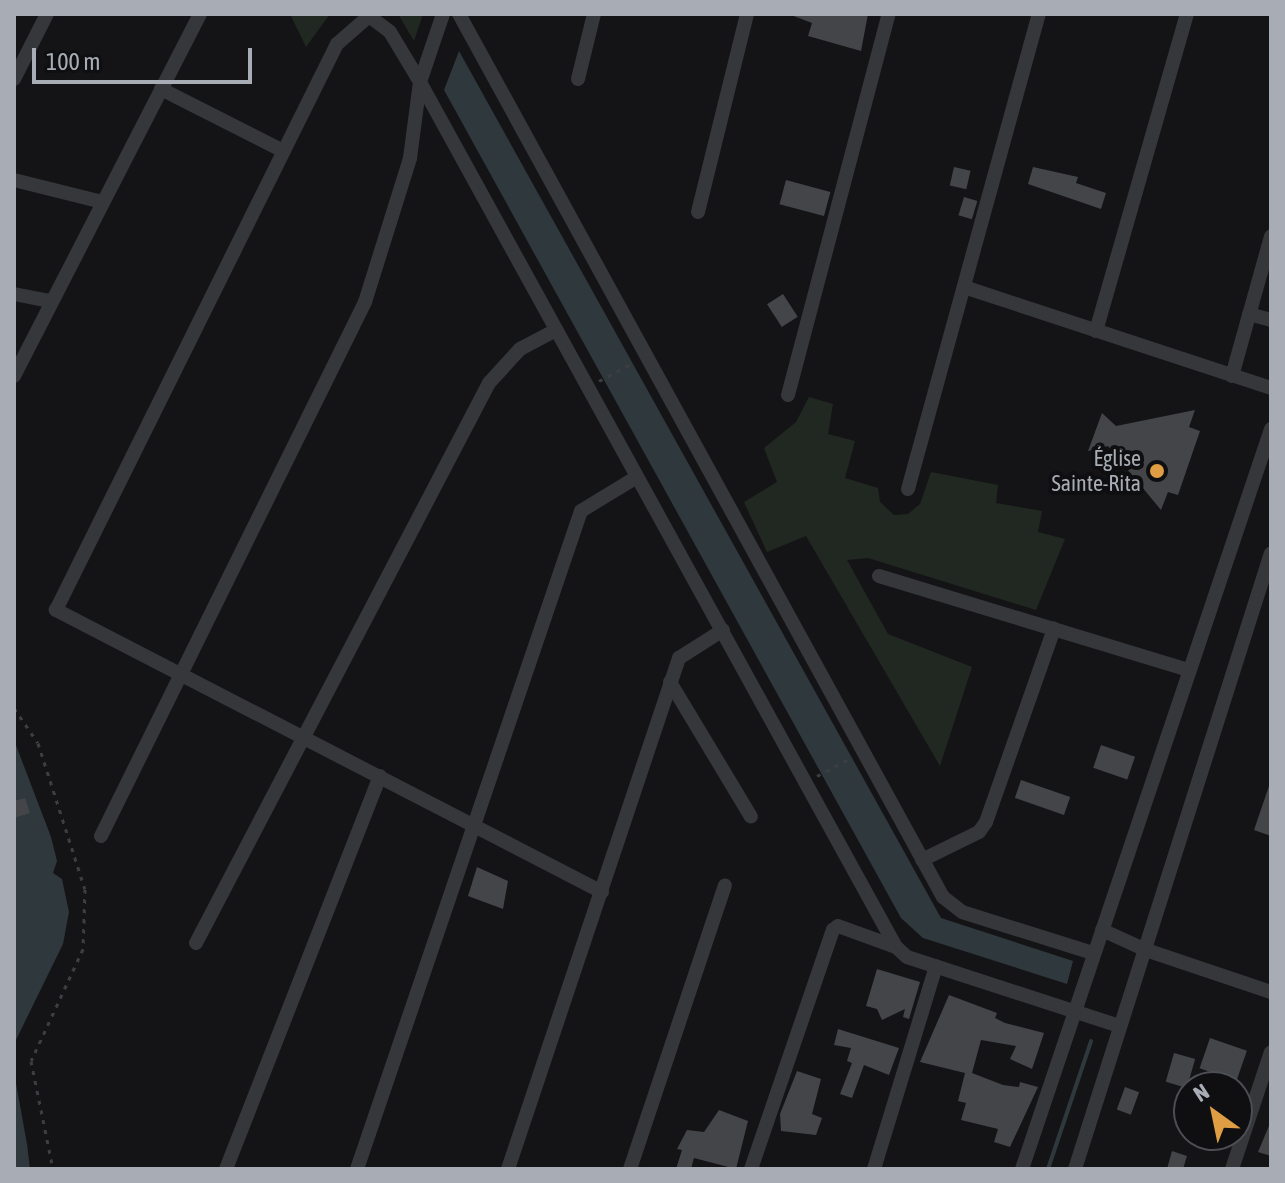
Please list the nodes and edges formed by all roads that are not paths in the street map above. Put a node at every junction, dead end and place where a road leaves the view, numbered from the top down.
1 (47, 14) edge
2 (200, 14) edge
3 (443, 14) edge
4 (459, 14) edge
5 (594, 14) edge
6 (747, 14) edge
7 (889, 14) edge
8 (1039, 14) edge
9 (1187, 14) edge
10 (14, 79) edge
11 (578, 79) dead end
12 (420, 82) junction
13 (161, 89) junction
14 (283, 151) junction
15 (14, 180) edge
16 (102, 202) junction
17 (698, 212) dead end
18 (1271, 236) edge
19 (964, 287) junction
20 (14, 294) edge
21 (50, 301) junction
22 (1249, 314) junction
23 (1271, 320) edge
24 (556, 330) junction
25 (1096, 331) junction
26 (14, 376) edge
27 (1232, 376) junction
28 (1271, 388) edge
29 (788, 395) dead end
30 (1271, 429) edge
31 (635, 478) junction
32 (908, 489) dead end
33 (1271, 553) edge
34 (879, 576) dead end
35 (1054, 629) junction
36 (723, 630) junction
37 (1188, 670) junction
38 (177, 672) junction
39 (670, 682) junction
40 (300, 736) junction
41 (380, 776) junction
42 (751, 817) dead end
43 (477, 825) junction
44 (101, 836) dead end
45 (922, 860) junction
46 (725, 885) dead end
47 (602, 892) junction
48 (1102, 930) junction
49 (196, 943) dead end
50 (896, 947) junction
51 (1146, 950) junction
52 (1093, 953) junction
53 (936, 966) junction
54 (1271, 992) edge
55 (1074, 1011) junction
56 (1119, 1026) junction
57 (1271, 1052) edge
58 (226, 1169) edge
59 (357, 1169) edge
60 (508, 1169) edge
61 (630, 1169) edge
62 (751, 1169) edge
63 (874, 1169) edge
64 (1022, 1169) edge
65 (1075, 1169) edge
66 (1232, 1169) edge

1 - 10 street
2 - 13 street
3 - 12 street
4 - 45 street
5 - 11 street
6 - 17 street
7 - 29 street
8 - 19 street
9 - 25 street
12 - 14 street
12 - 24 street
12 - 38 street
13 - 14 street
13 - 16 street
14 - 38 street
15 - 16 street
16 - 21 street
18 - 22 street
19 - 25 street
19 - 32 street
20 - 21 street
21 - 26 street
22 - 23 street
22 - 27 street
24 - 31 street
24 - 40 street
25 - 27 street
27 - 28 street
30 - 37 street
31 - 36 street
31 - 43 street
33 - 51 street
34 - 35 street
35 - 37 street
35 - 45 street
36 - 39 street
36 - 50 street
37 - 48 street
38 - 40 street
38 - 44 street
39 - 42 street
39 - 47 street
40 - 41 street
40 - 49 street
41 - 43 street
41 - 58 street
43 - 47 street
43 - 59 street
45 - 52 street
46 - 61 street
47 - 60 street
48 - 51 street
48 - 52 street
50 - 53 street
50 - 62 street
51 - 54 street
51 - 56 street
52 - 55 street
53 - 55 street
53 - 63 street
55 - 56 street
55 - 64 street
56 - 65 street
57 - 66 street

